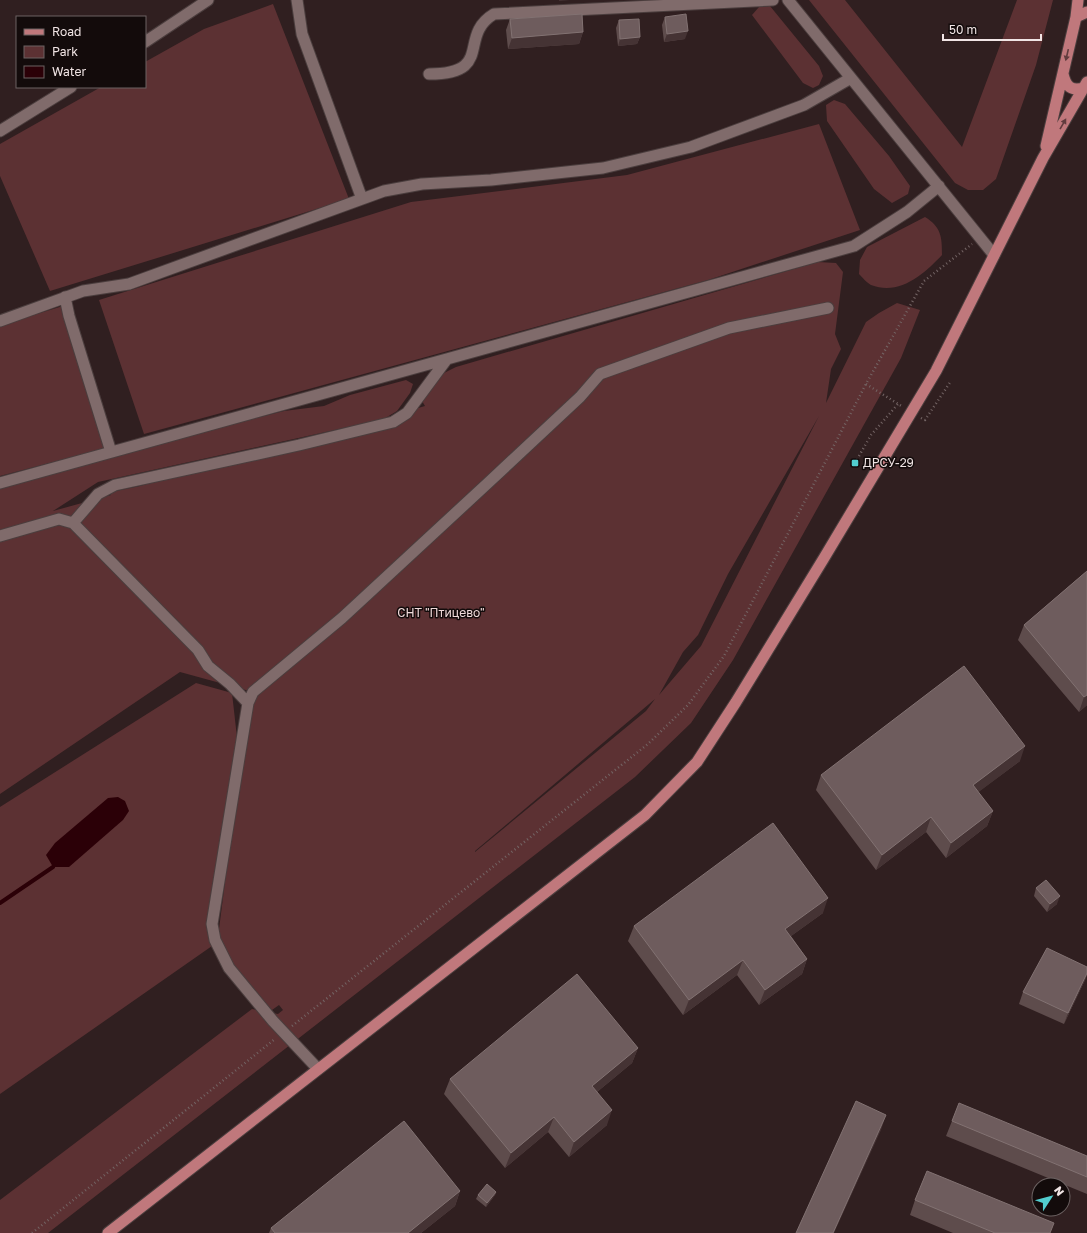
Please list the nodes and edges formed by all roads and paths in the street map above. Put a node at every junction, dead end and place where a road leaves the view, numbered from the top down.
1 (208, 0) edge
2 (297, 0) edge
3 (773, 0) edge
4 (788, 0) edge
5 (1078, 0) edge
6 (1087, 12) edge
7 (1076, 18) junction
8 (146, 41) edge
9 (429, 74) dead end
10 (1063, 74) junction
11 (851, 78) junction
12 (1086, 85) edge
13 (69, 88) edge
14 (0, 131) edge
15 (1043, 158) junction
16 (939, 186) junction
17 (362, 199) junction
18 (980, 238) junction
19 (994, 255) junction
20 (65, 297) junction
21 (828, 308) dead end
22 (0, 321) edge
23 (447, 359) junction
24 (898, 404) dead end
25 (111, 452) junction
26 (855, 463) dead end
27 (0, 482) edge
28 (73, 523) junction
29 (0, 536) edge
30 (248, 703) junction
31 (284, 1032) junction
32 (318, 1069) junction
33 (32, 1233) edge
34 (108, 1233) edge

1 - 8 street
2 - 17 street
3 - 9 street
4 - 11 street
5 - 7 main road
6 - 7 main road
7 -> 10 main road
10 - 12 main road
10 - 15 main road
11 - 16 street
11 - 17 street
15 -> 12 main road
13 - 14 street
15 - 19 main road
16 - 18 street
16 - 23 street
17 - 20 street
18 - 19 street
18 - 31 path
19 - 32 main road
20 - 22 street
20 - 25 street
21 - 30 street
23 - 25 street
23 - 28 street
24 - 26 path
25 - 27 street
28 - 29 street
28 - 30 street
30 - 31 street
31 - 32 street
31 - 33 path
32 - 34 main road

